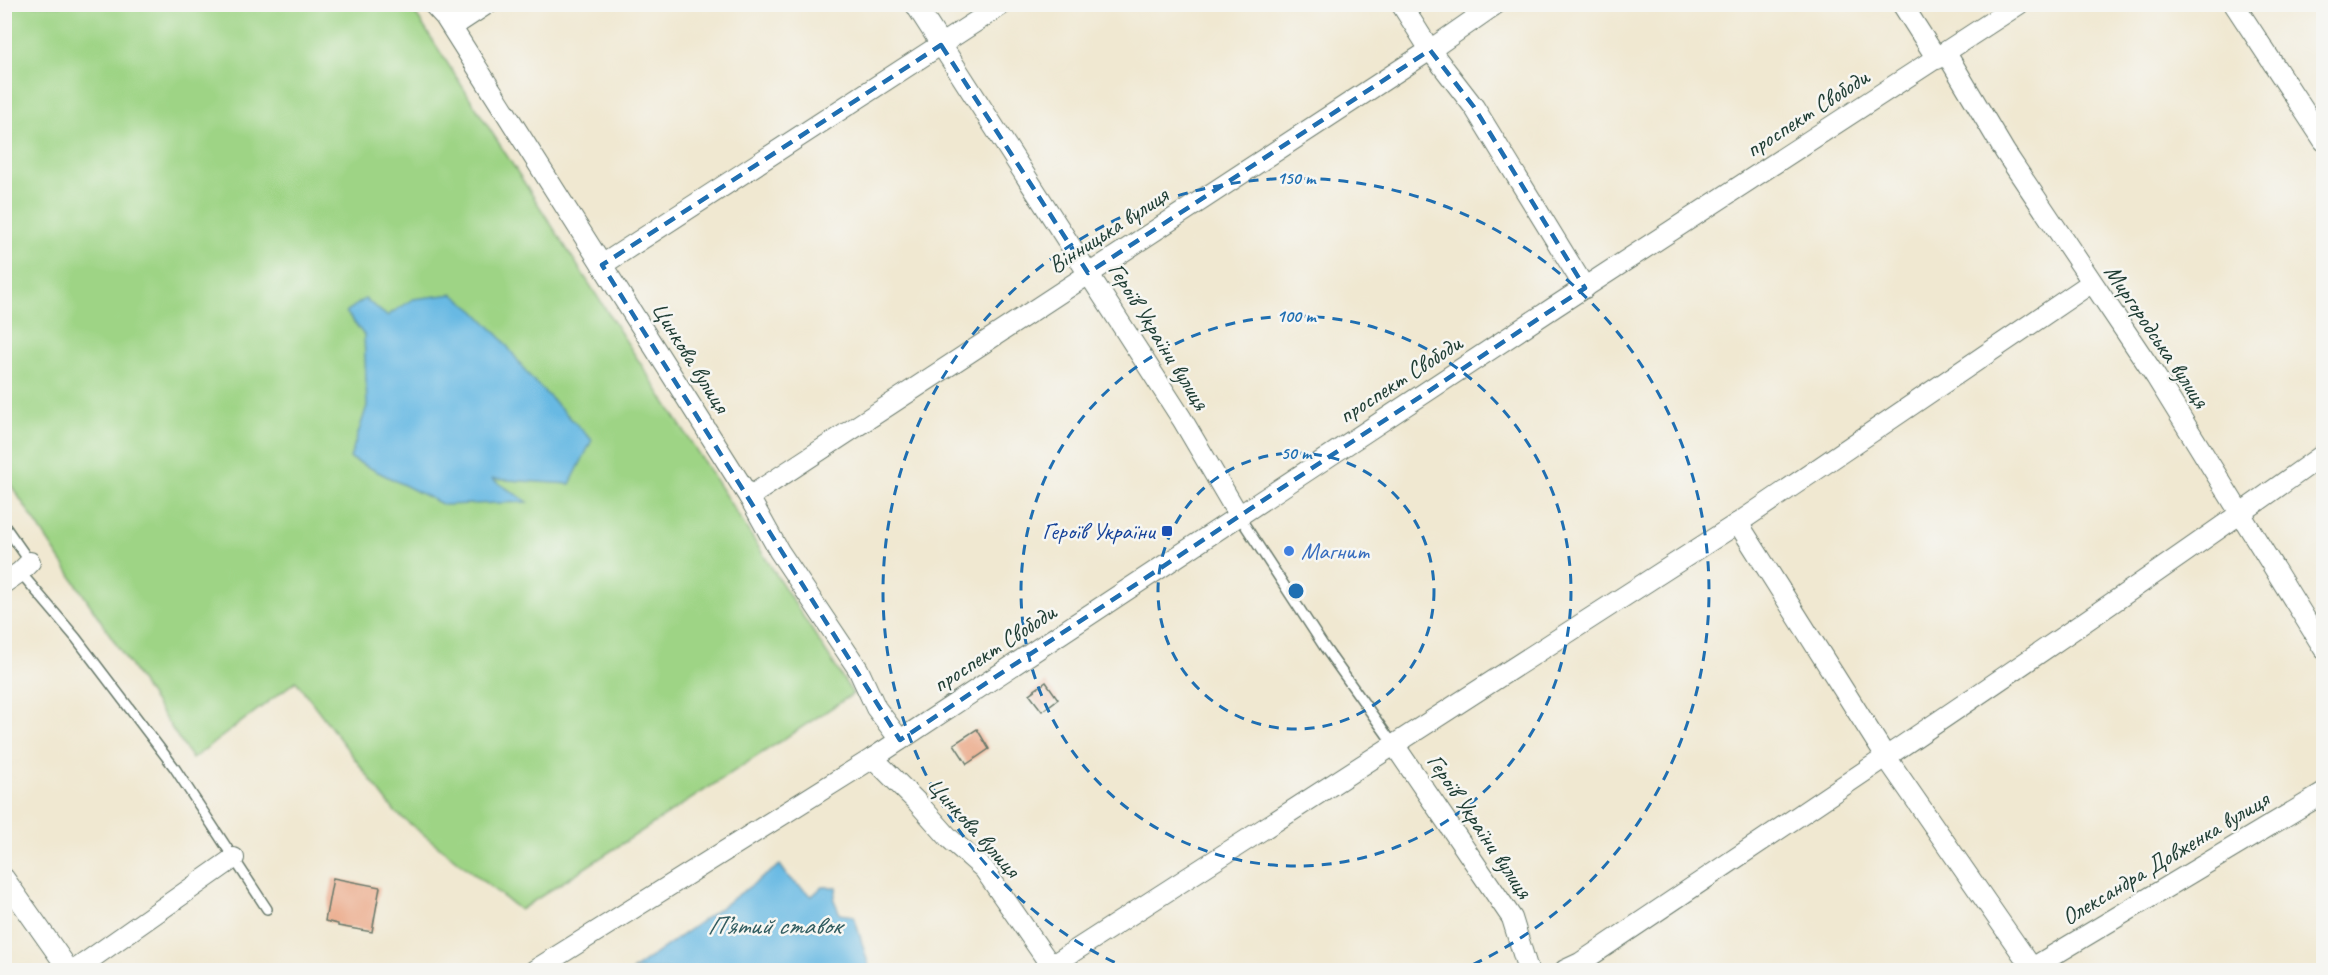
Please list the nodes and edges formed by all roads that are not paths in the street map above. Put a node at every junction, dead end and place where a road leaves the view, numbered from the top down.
1 (434, 4) edge
2 (487, 4) edge
3 (915, 4) edge
4 (1004, 4) edge
5 (1401, 4) edge
6 (1496, 4) edge
7 (1902, 4) edge
8 (2019, 4) edge
9 (2234, 4) edge
10 (452, 27) junction
11 (941, 45) junction
12 (1430, 50) junction
13 (1942, 56) junction
14 (2324, 141) edge
15 (602, 265) junction
16 (1089, 273) junction
17 (2091, 283) junction
18 (1585, 288) junction
19 (2324, 454) edge
20 (749, 497) junction
21 (2240, 514) junction
22 (1239, 516) junction
23 (1738, 523) junction
24 (4, 525) edge
25 (18, 572) edge
26 (2324, 649) edge
27 (900, 740) junction
28 (1395, 746) junction
29 (1887, 757) junction
30 (873, 758) junction
31 (2324, 793) edge
32 (234, 858) junction
33 (4, 878) edge
34 (267, 909) dead end
35 (2032, 969) edge
36 (69, 970) edge
37 (75, 970) edge
38 (535, 970) edge
39 (1528, 970) edge
40 (1565, 970) edge

1 - 10 street, Цинкова вулиця
2 - 10 street
3 - 11 street, Героїв України вулиця
4 - 11 street
5 - 12 street
6 - 12 street, Вінницька вулиця
7 - 13 street, Миргородська вулиця
8 - 13 street, проспект Свободи
9 - 14 street
10 - 15 street, Цинкова вулиця
11 - 15 street
11 - 16 street, Героїв України вулиця
12 - 16 street, Вінницька вулиця
12 - 18 street
13 - 17 street, Миргородська вулиця
13 - 18 street, проспект Свободи
15 - 20 street, Цинкова вулиця
16 - 20 street, Вінницька вулиця
16 - 22 street, Героїв України вулиця
17 - 21 street, Миргородська вулиця
17 - 23 street
18 - 22 street, проспект Свободи
19 - 21 street
20 - 27 street, Цинкова вулиця
21 - 26 street, Миргородська вулиця
21 - 29 street
22 - 27 street, проспект Свободи
22 - 28 lane
23 - 28 street
23 - 29 street
24 - 25 lane
25 - 32 lane
27 - 30 street, проспект Свободи
28 - 30 street, Цинкова вулиця
28 - 39 street, Героїв України вулиця
29 - 35 street
29 - 40 street
30 - 38 street, проспект Свободи
31 - 35 street, Олександра Довженка вулиця
32 - 34 lane
32 - 37 street
33 - 36 street

